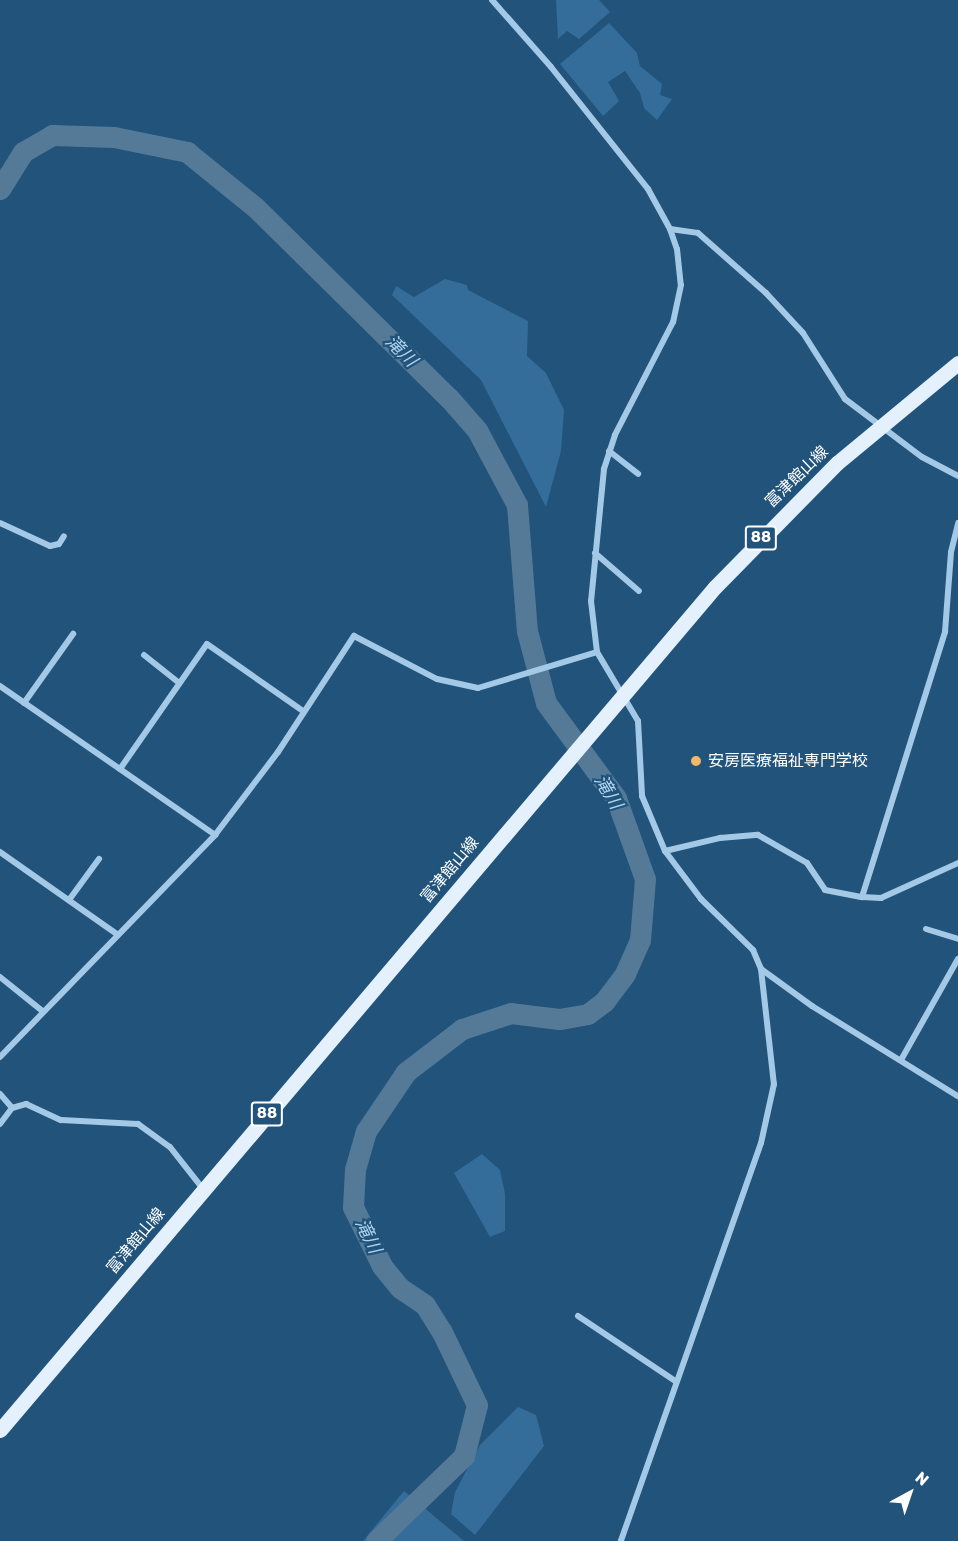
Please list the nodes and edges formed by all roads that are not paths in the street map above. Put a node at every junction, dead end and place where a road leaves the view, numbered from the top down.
1 (492, 0) edge
2 (670, 229) junction
3 (958, 363) edge
4 (881, 426) junction
5 (609, 451) junction
6 (638, 474) dead end
7 (958, 476) edge
8 (0, 523) edge
9 (958, 523) edge
10 (64, 536) dead end
11 (595, 553) junction
12 (639, 591) dead end
13 (73, 634) dead end
14 (597, 651) junction
15 (144, 655) dead end
16 (178, 682) junction
17 (0, 686) edge
18 (624, 692) junction
19 (24, 703) junction
20 (303, 711) junction
21 (120, 769) junction
22 (215, 835) junction
23 (664, 851) junction
24 (0, 852) edge
25 (99, 859) dead end
26 (958, 863) edge
27 (862, 897) junction
28 (69, 900) junction
29 (926, 929) dead end
30 (118, 935) junction
31 (958, 939) edge
32 (958, 958) edge
33 (761, 969) junction
34 (0, 977) edge
35 (41, 1010) junction
36 (0, 1057) edge
37 (901, 1060) junction
38 (0, 1094) edge
39 (958, 1096) edge
40 (12, 1108) junction
41 (0, 1124) edge
42 (204, 1189) junction
43 (578, 1316) dead end
44 (675, 1381) junction
45 (0, 1430) edge
46 (621, 1541) edge

1 - 2 street
2 - 4 street
2 - 5 street
3 - 4 main road, 富津館山線 / 88
4 - 7 street
4 - 18 main road, 富津館山線 / 88
5 - 6 street
5 - 11 street
8 - 10 street
9 - 27 street
11 - 12 street
11 - 14 street
13 - 19 street
14 - 18 street
14 - 20 street
15 - 16 street
16 - 20 street
16 - 21 street
17 - 19 street
18 - 23 street
18 - 42 main road, 富津館山線 / 88
19 - 21 street
20 - 22 street
21 - 22 street
22 - 30 street
23 - 27 street
23 - 33 street
24 - 28 street
25 - 28 street
26 - 27 street
28 - 30 street
29 - 31 street
30 - 35 street
32 - 37 street
33 - 37 street
33 - 44 street
34 - 35 street
35 - 36 street
37 - 39 street
38 - 40 street
40 - 41 street
40 - 42 street
42 - 45 main road, 富津館山線 / 88
43 - 44 street
44 - 46 street

